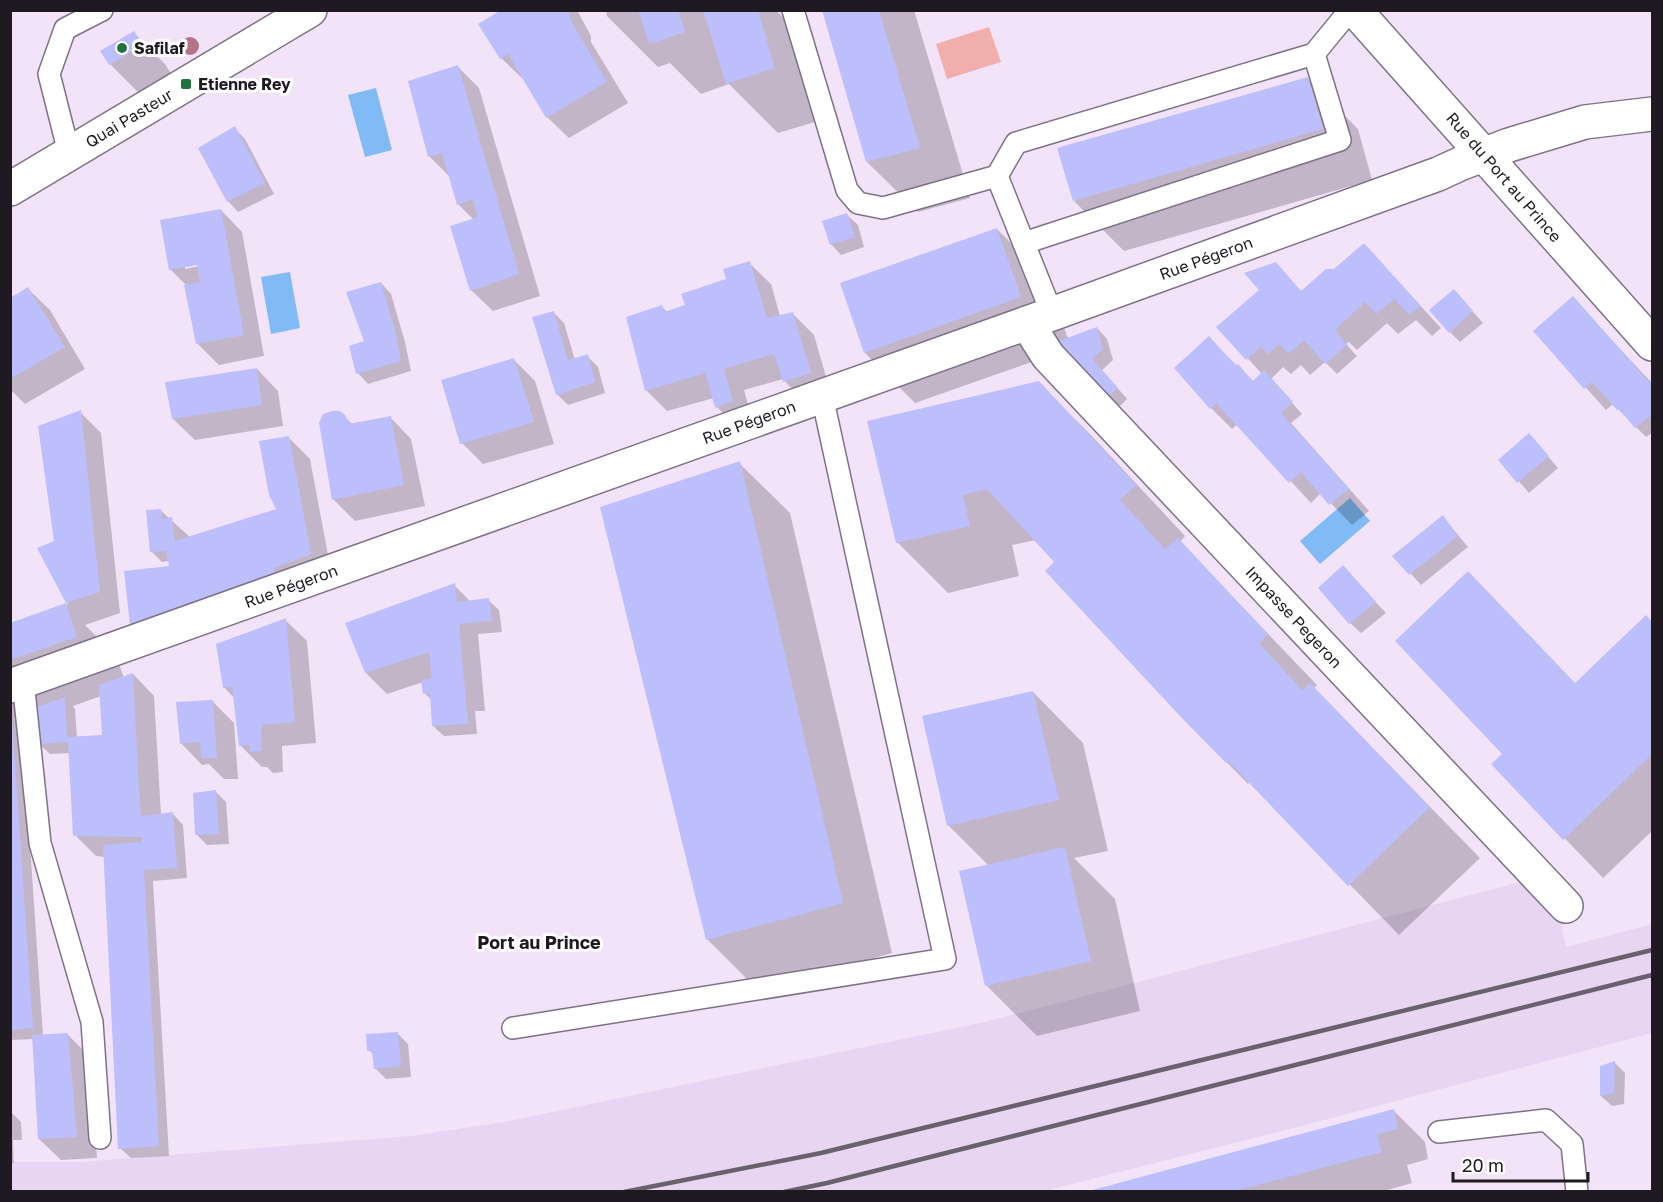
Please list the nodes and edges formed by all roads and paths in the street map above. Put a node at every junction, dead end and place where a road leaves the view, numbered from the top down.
1 (102, 10) edge
2 (310, 10) edge
3 (793, 10) edge
4 (1350, 10) edge
5 (1355, 10) edge
6 (1314, 54) junction
7 (1653, 114) edge
8 (69, 153) junction
9 (1484, 154) junction
10 (997, 176) junction
11 (10, 189) edge
12 (1024, 243) junction
13 (1040, 319) junction
14 (1653, 344) edge
15 (822, 396) junction
16 (17, 684) edge
17 (1566, 906) dead end
18 (513, 1028) dead end
19 (1439, 1132) dead end
20 (100, 1138) dead end
21 (1577, 1191) edge

1 - 8 lane
2 - 8 street, Quai Pasteur
3 - 10 lane
4 - 6 lane
5 - 9 street, Rue du Port au Prince
6 - 10 lane
6 - 12 lane
7 - 9 street, Rue Pégeron
8 - 11 street, Quai Pasteur
9 - 13 street, Rue Pégeron
9 - 14 street, Rue du Port au Prince
10 - 12 lane
12 - 13 lane
13 - 15 street, Rue Pégeron
13 - 17 street, Impasse Pegeron
15 - 16 street, Rue Pégeron
15 - 18 lane
16 - 20 lane
19 - 21 lane

